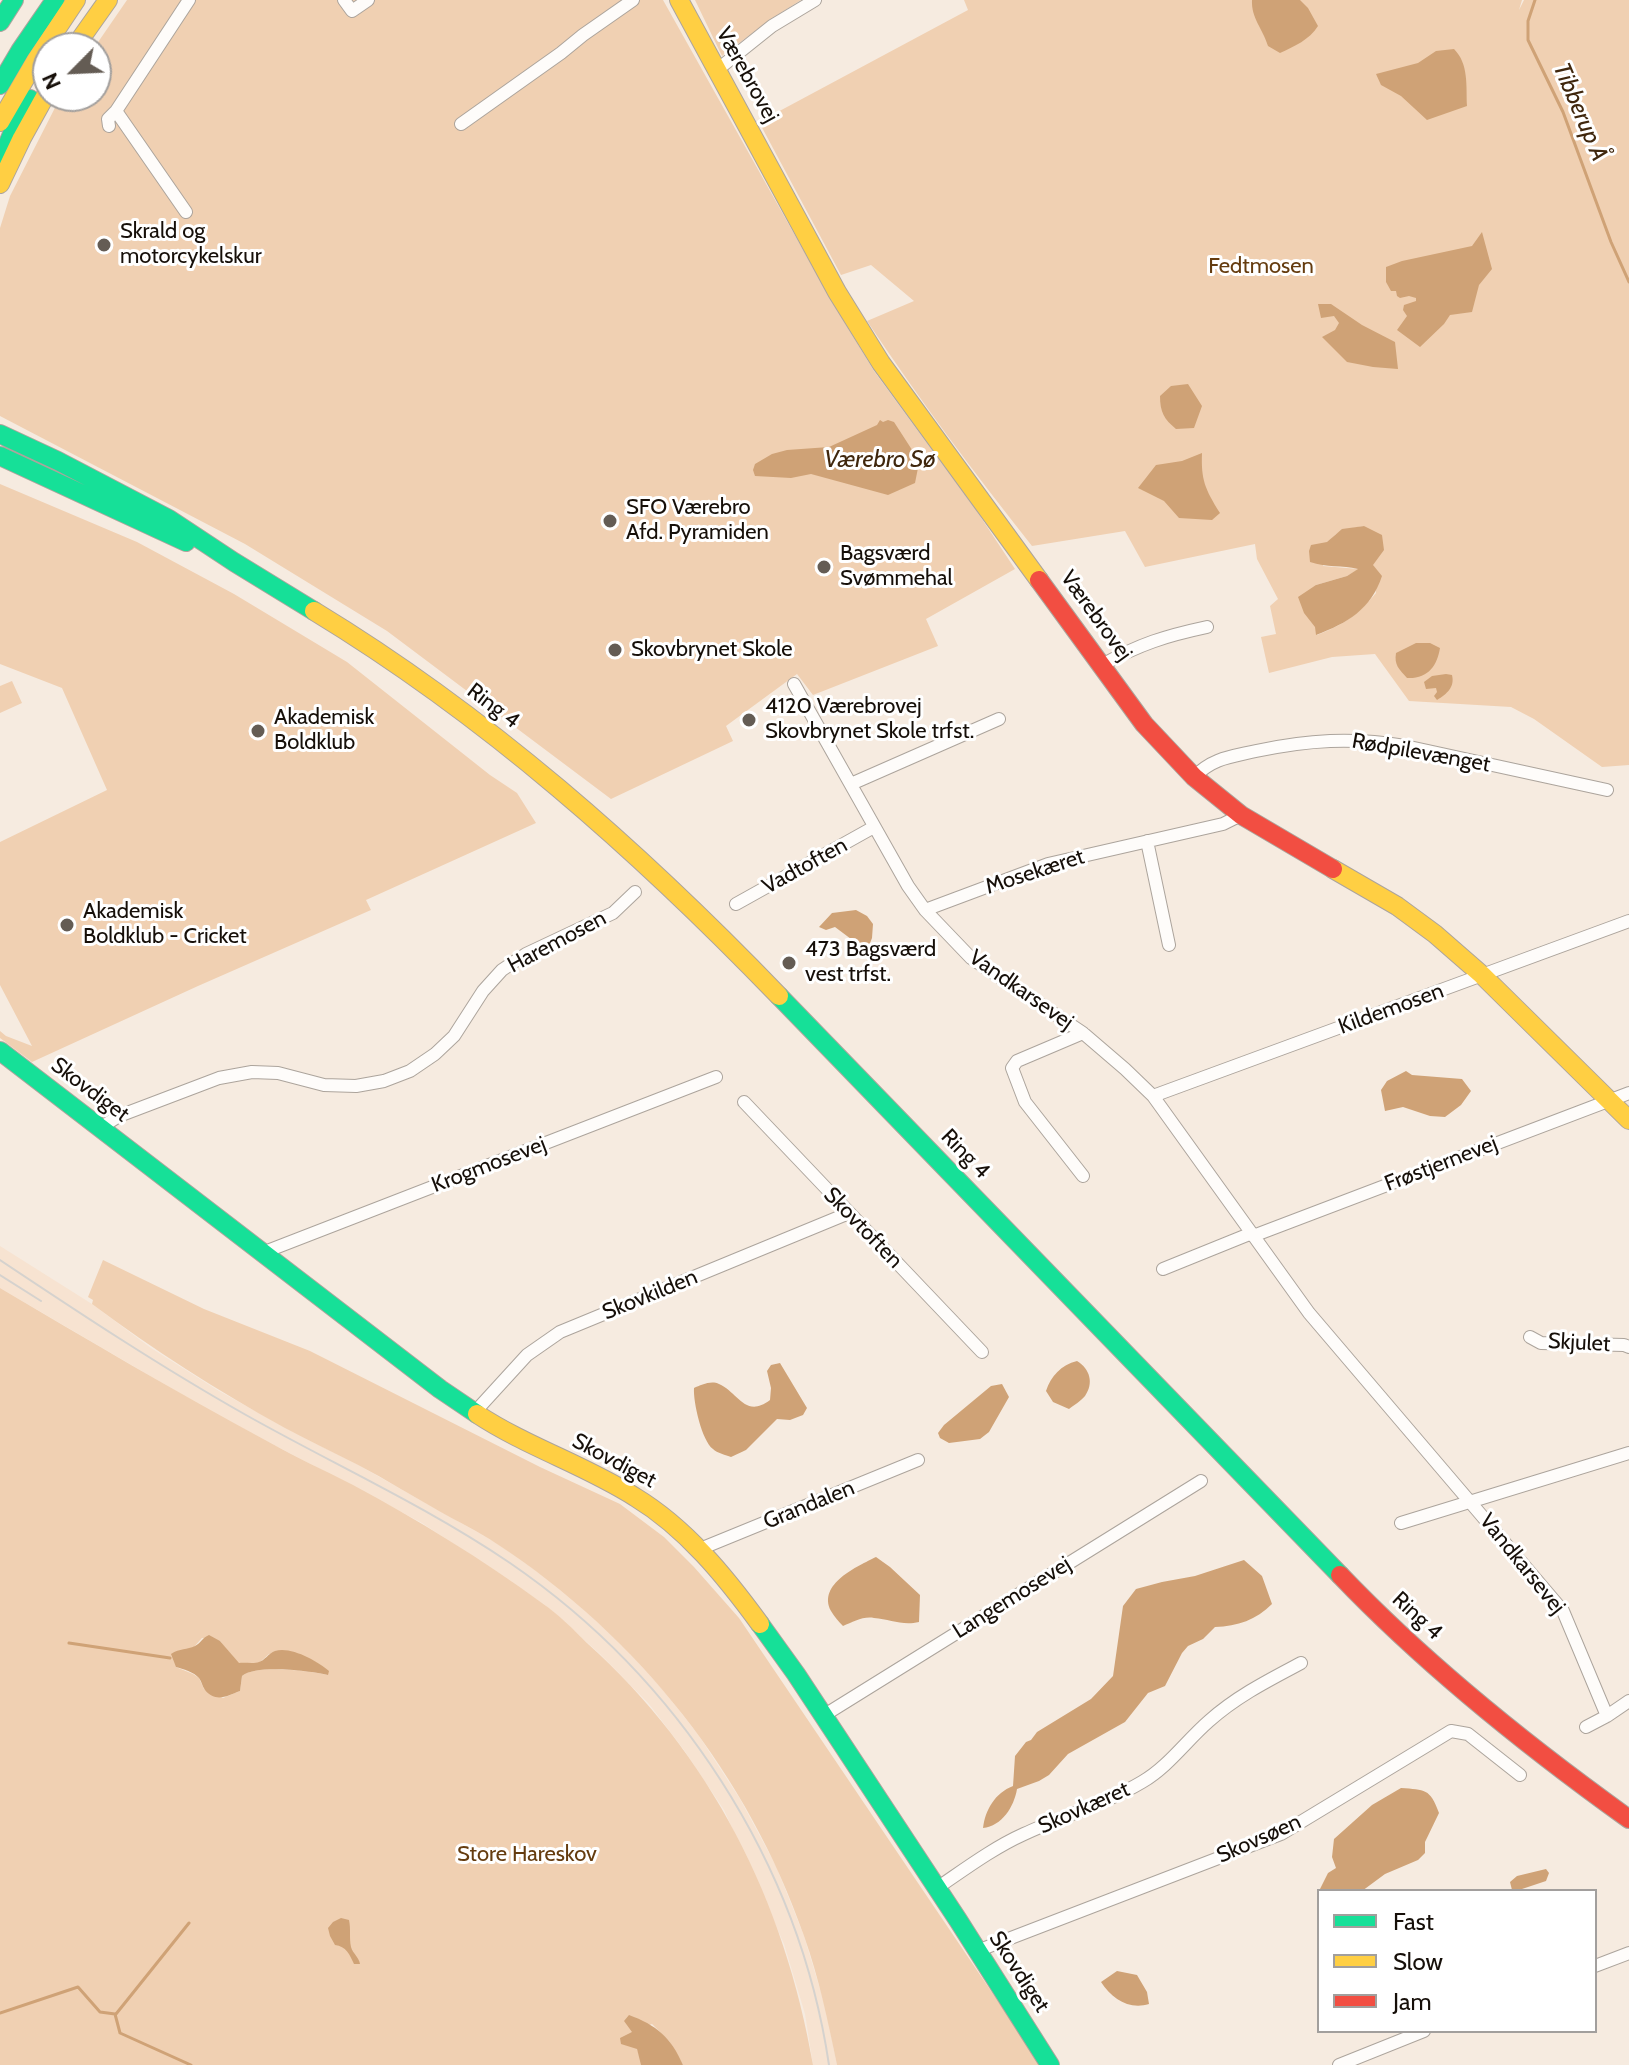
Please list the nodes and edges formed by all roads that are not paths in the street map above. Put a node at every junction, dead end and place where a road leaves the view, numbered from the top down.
1 (14, 0) edge
2 (42, 0) edge
3 (55, 0) edge
4 (78, 0) edge
5 (108, 0) edge
6 (189, 0) edge
7 (368, 0) edge
8 (633, 0) edge
9 (679, 0) edge
10 (815, 0) edge
11 (348, 6) edge
12 (0, 22) edge
13 (66, 32) edge
14 (85, 32) edge
15 (0, 59) edge
16 (717, 70) junction
17 (0, 85) edge
18 (32, 95) edge
19 (116, 111) junction
20 (36, 112) edge
21 (0, 122) edge
22 (461, 124) dead end
23 (109, 126) dead end
24 (0, 163) edge
25 (0, 184) edge
26 (186, 212) dead end
27 (0, 434) edge
28 (0, 456) edge
29 (234, 562) junction
30 (1207, 627) dead end
31 (1102, 665) junction
32 (794, 684) dead end
33 (999, 719) dead end
34 (1194, 777) junction
35 (851, 784) junction
36 (1607, 790) dead end
37 (1241, 815) junction
38 (874, 827) junction
39 (1147, 841) junction
40 (635, 892) dead end
41 (736, 904) dead end
42 (925, 910) junction
43 (1629, 921) edge
44 (1169, 945) dead end
45 (1482, 975) junction
46 (1083, 1033) junction
47 (0, 1051) edge
48 (716, 1077) dead end
49 (1629, 1093) edge
50 (1153, 1096) junction
51 (1610, 1101) junction
52 (744, 1102) dead end
53 (1629, 1120) edge
54 (100, 1128) junction
55 (1083, 1176) dead end
56 (849, 1213) junction
57 (1252, 1234) junction
58 (262, 1253) junction
59 (1163, 1269) dead end
60 (1530, 1337) dead end
61 (1629, 1347) edge
62 (982, 1352) dead end
63 (474, 1413) junction
64 (1629, 1453) edge
65 (918, 1460) dead end
66 (1201, 1481) dead end
67 (1471, 1501) junction
68 (1401, 1523) dead end
69 (700, 1549) junction
70 (1301, 1663) dead end
71 (1629, 1701) edge
72 (823, 1716) junction
73 (1607, 1716) junction
74 (1586, 1727) dead end
75 (1520, 1775) dead end
76 (1629, 1819) edge
77 (937, 1888) junction
78 (977, 1951) junction
79 (1629, 1953) edge
80 (1597, 1965) edge
81 (1419, 2033) edge
82 (1050, 2065) edge
83 (1339, 2065) edge

1 - 12 main road
2 - 15 main road
3 - 17 main road
4 - 13 main road
4 - 21 main road
5 - 14 main road
6 - 19 street
7 - 11 street
8 - 22 street
9 - 16 main road, Værebrovej
10 - 16 street
16 - 31 main road, Værebrovej
18 - 24 main road
19 - 23 street
19 - 26 street
20 - 25 main road
27 - 29 main road, Ring 4
28 - 29 main road, Ring 4
29 - 76 main road, Ring 4
30 - 31 street
31 - 34 main road, Værebrovej
32 - 35 street, Vandkarsevej
33 - 35 street
34 - 36 street, Rødpilevænget
34 - 37 main road, Værebrovej
35 - 38 street, Vandkarsevej
37 - 39 street, Mosekæret
37 - 45 main road, Værebrovej
38 - 41 street, Vadtoften
38 - 42 street, Vandkarsevej
39 - 42 street, Mosekæret
39 - 44 street
40 - 54 street, Haremosen
42 - 46 street, Vandkarsevej
43 - 45 street, Kildemosen
45 - 50 street, Kildemosen
45 - 51 main road, Værebrovej
46 - 50 street, Vandkarsevej
46 - 55 street
47 - 54 main road, Skovdiget
48 - 58 street, Krogmosevej
49 - 51 street, Frøstjernevej
50 - 57 street, Vandkarsevej
51 - 53 main road, Værebrovej
51 - 57 street, Frøstjernevej
52 - 56 street, Skovtoften
54 - 58 main road, Skovdiget
56 - 62 street, Skovtoften
56 - 63 street, Skovkilden
57 - 59 street
57 - 67 street, Vandkarsevej
58 - 63 main road, Skovdiget
60 - 61 street, Skjulet
63 - 69 main road, Skovdiget
64 - 67 street
65 - 69 street, Grandalen
66 - 72 street, Langemosevej
67 - 68 street, Vandkarsevej
67 - 73 street, Vandkarsevej
69 - 72 main road, Skovdiget
70 - 77 street, Skovkæret
71 - 73 street
72 - 77 main road, Skovdiget
73 - 74 street
75 - 78 street, Skovsøen
77 - 78 main road, Skovdiget
78 - 82 main road, Skovdiget
79 - 80 street
81 - 83 street

